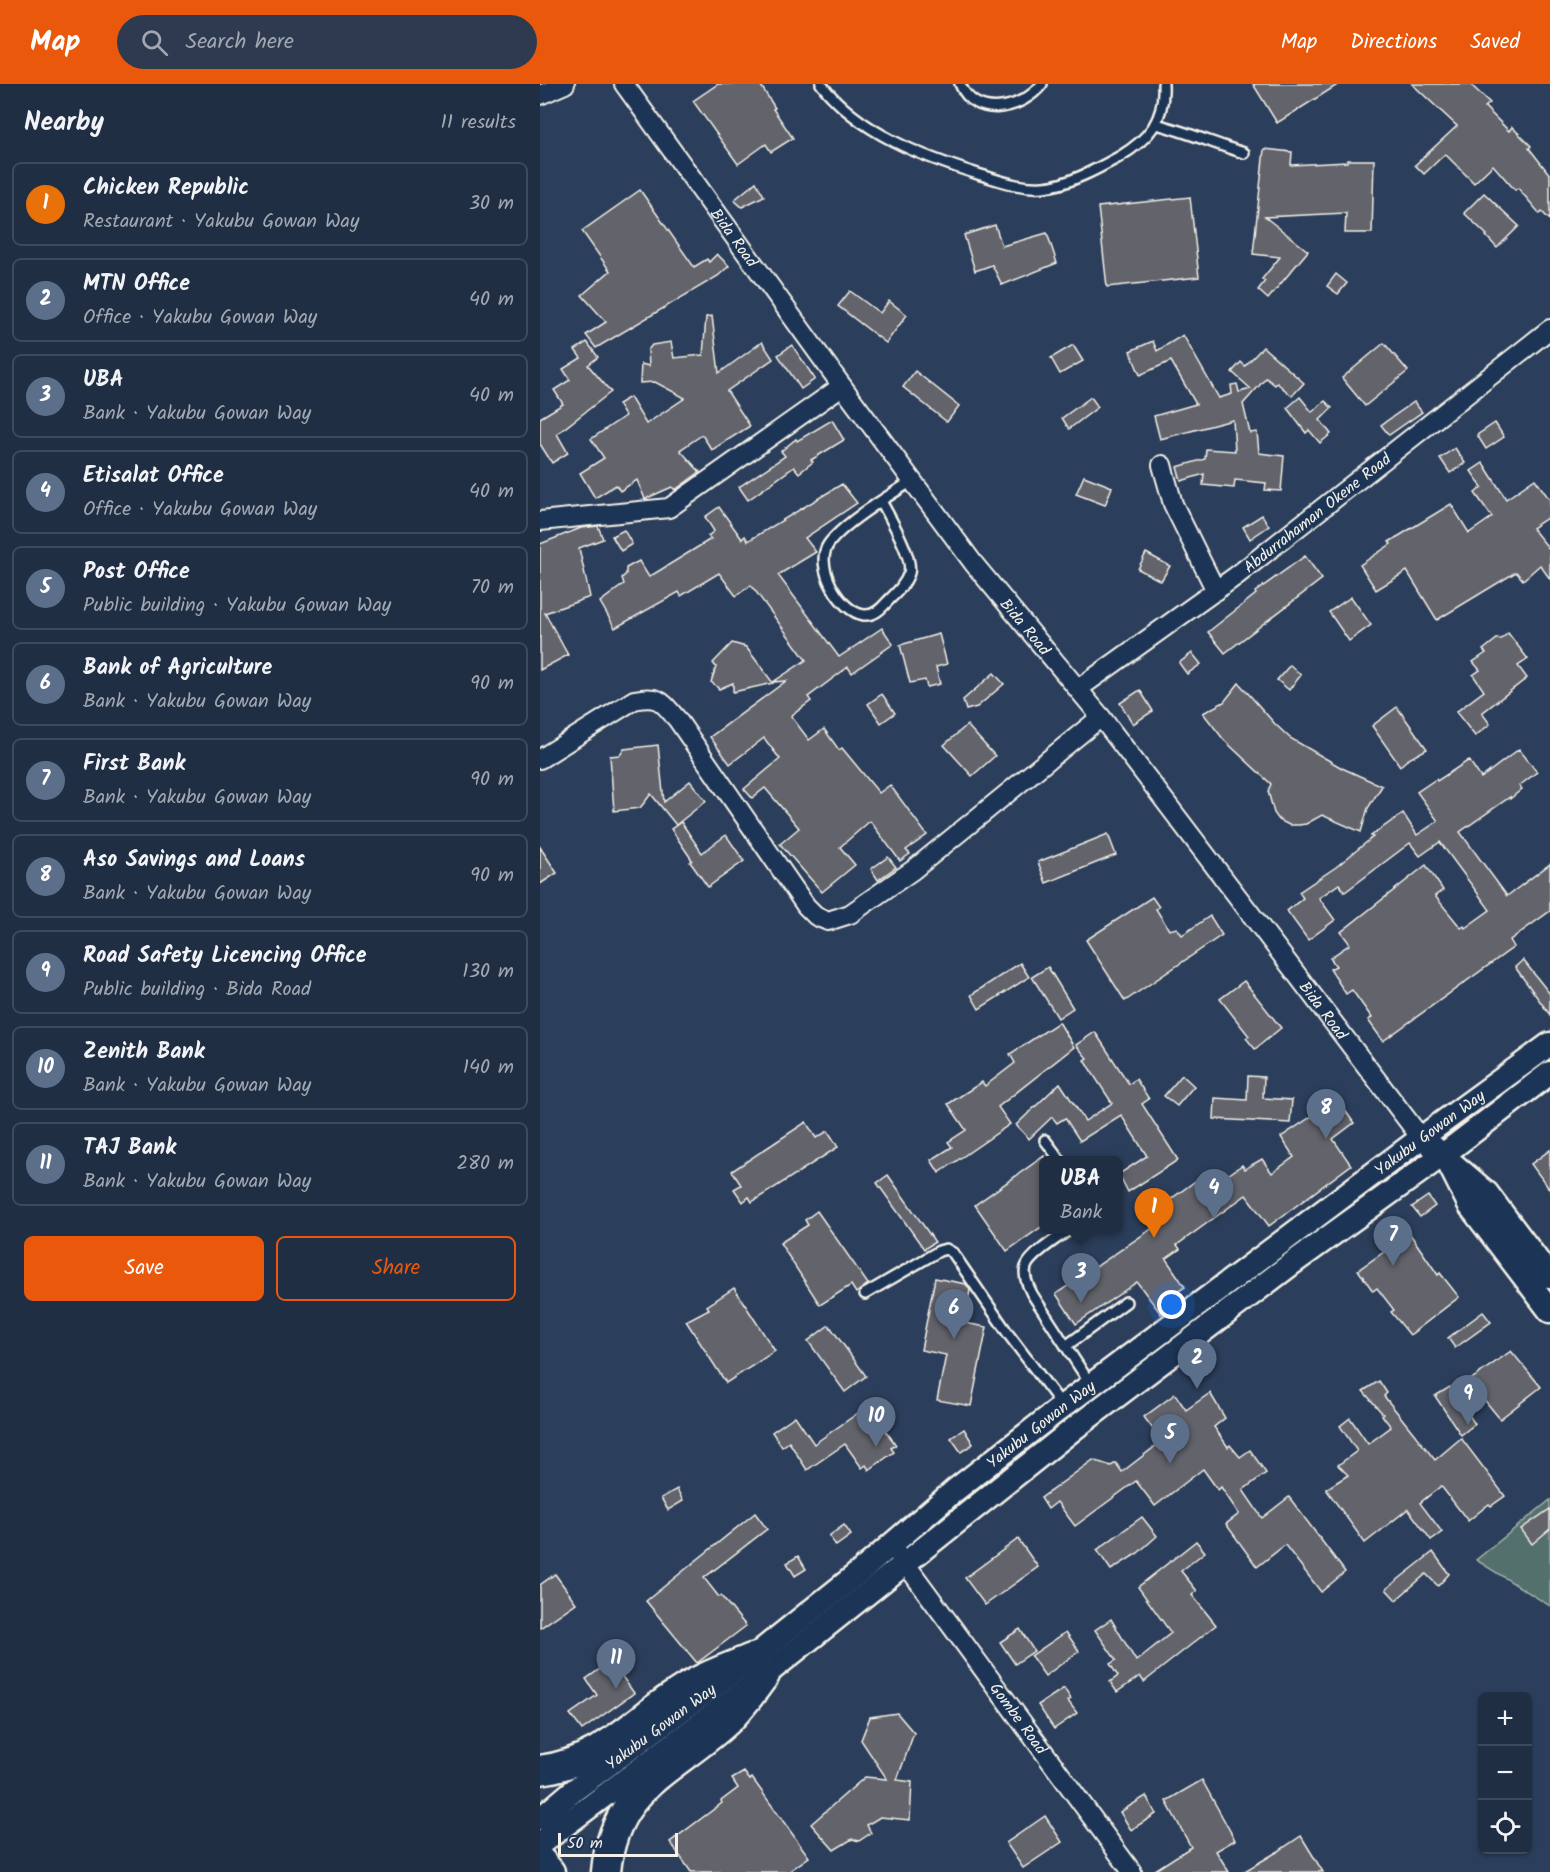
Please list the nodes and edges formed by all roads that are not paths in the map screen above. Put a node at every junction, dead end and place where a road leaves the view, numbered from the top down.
1 (565, 84) edge
2 (624, 84) edge
3 (821, 84) edge
4 (960, 84) edge
5 (1041, 84) edge
6 (1163, 84) edge
7 (540, 95) edge
8 (1156, 124) junction
9 (1244, 153) dead end
10 (1550, 329) edge
11 (842, 386) junction
12 (1162, 465) dead end
13 (912, 481) junction
14 (881, 501) junction
15 (540, 521) edge
16 (1216, 591) junction
17 (1078, 689) junction
18 (1101, 717) junction
19 (540, 759) edge
20 (1550, 1044) edge
21 (1550, 1073) edge
22 (1421, 1137) junction
23 (1045, 1140) dead end
24 (1444, 1154) junction
25 (1056, 1156) edge
26 (1064, 1234) edge
27 (1550, 1277) edge
28 (865, 1294) dead end
29 (1126, 1302) dead end
30 (1550, 1311) edge
31 (1066, 1346) junction
32 (1091, 1385) junction
33 (1063, 1406) junction
34 (891, 1545) junction
35 (905, 1564) junction
36 (758, 1666) junction
37 (540, 1770) edge
38 (540, 1819) edge
39 (540, 1844) edge
40 (540, 1860) edge
41 (550, 1872) edge
42 (606, 1872) edge
43 (1132, 1872) edge

1 - 7 street
2 - 11 street, Bida Road
3 - 8 lane
4 - 5 lane
6 - 8 lane
8 - 9 lane
10 - 16 street, Abdurrahaman Okene Road
11 - 13 street, Bida Road
11 - 15 street
12 - 16 street
13 - 14 lane
13 - 17 street, Bida Road
14 - 14 lane
16 - 17 street, Abdurrahaman Okene Road
17 - 18 street, Bida Road
18 - 19 street
18 - 22 street, Bida Road
20 - 22 street, Yakubu Gowan Way
21 - 24 street, Yakubu Gowan Way
22 - 24 street, Bida Road
22 - 32 street, Yakubu Gowan Way
23 - 25 lane
24 - 27 street, Bida Road
24 - 30 street, Bida Road
24 - 35 street, Yakubu Gowan Way
26 - 31 lane
28 - 33 lane
29 - 31 lane
31 - 32 lane
32 - 33 street, Yakubu Gowan Way
33 - 34 street, Yakubu Gowan Way
34 - 35 street, Gombe Road
34 - 36 street, Yakubu Gowan Way
35 - 36 street, Yakubu Gowan Way
35 - 43 street, Gombe Road
36 - 37 main road
36 - 38 street, Yakubu Gowan Way
36 - 39 street, Yakubu Gowan Way
36 - 42 main road
40 - 41 main road

